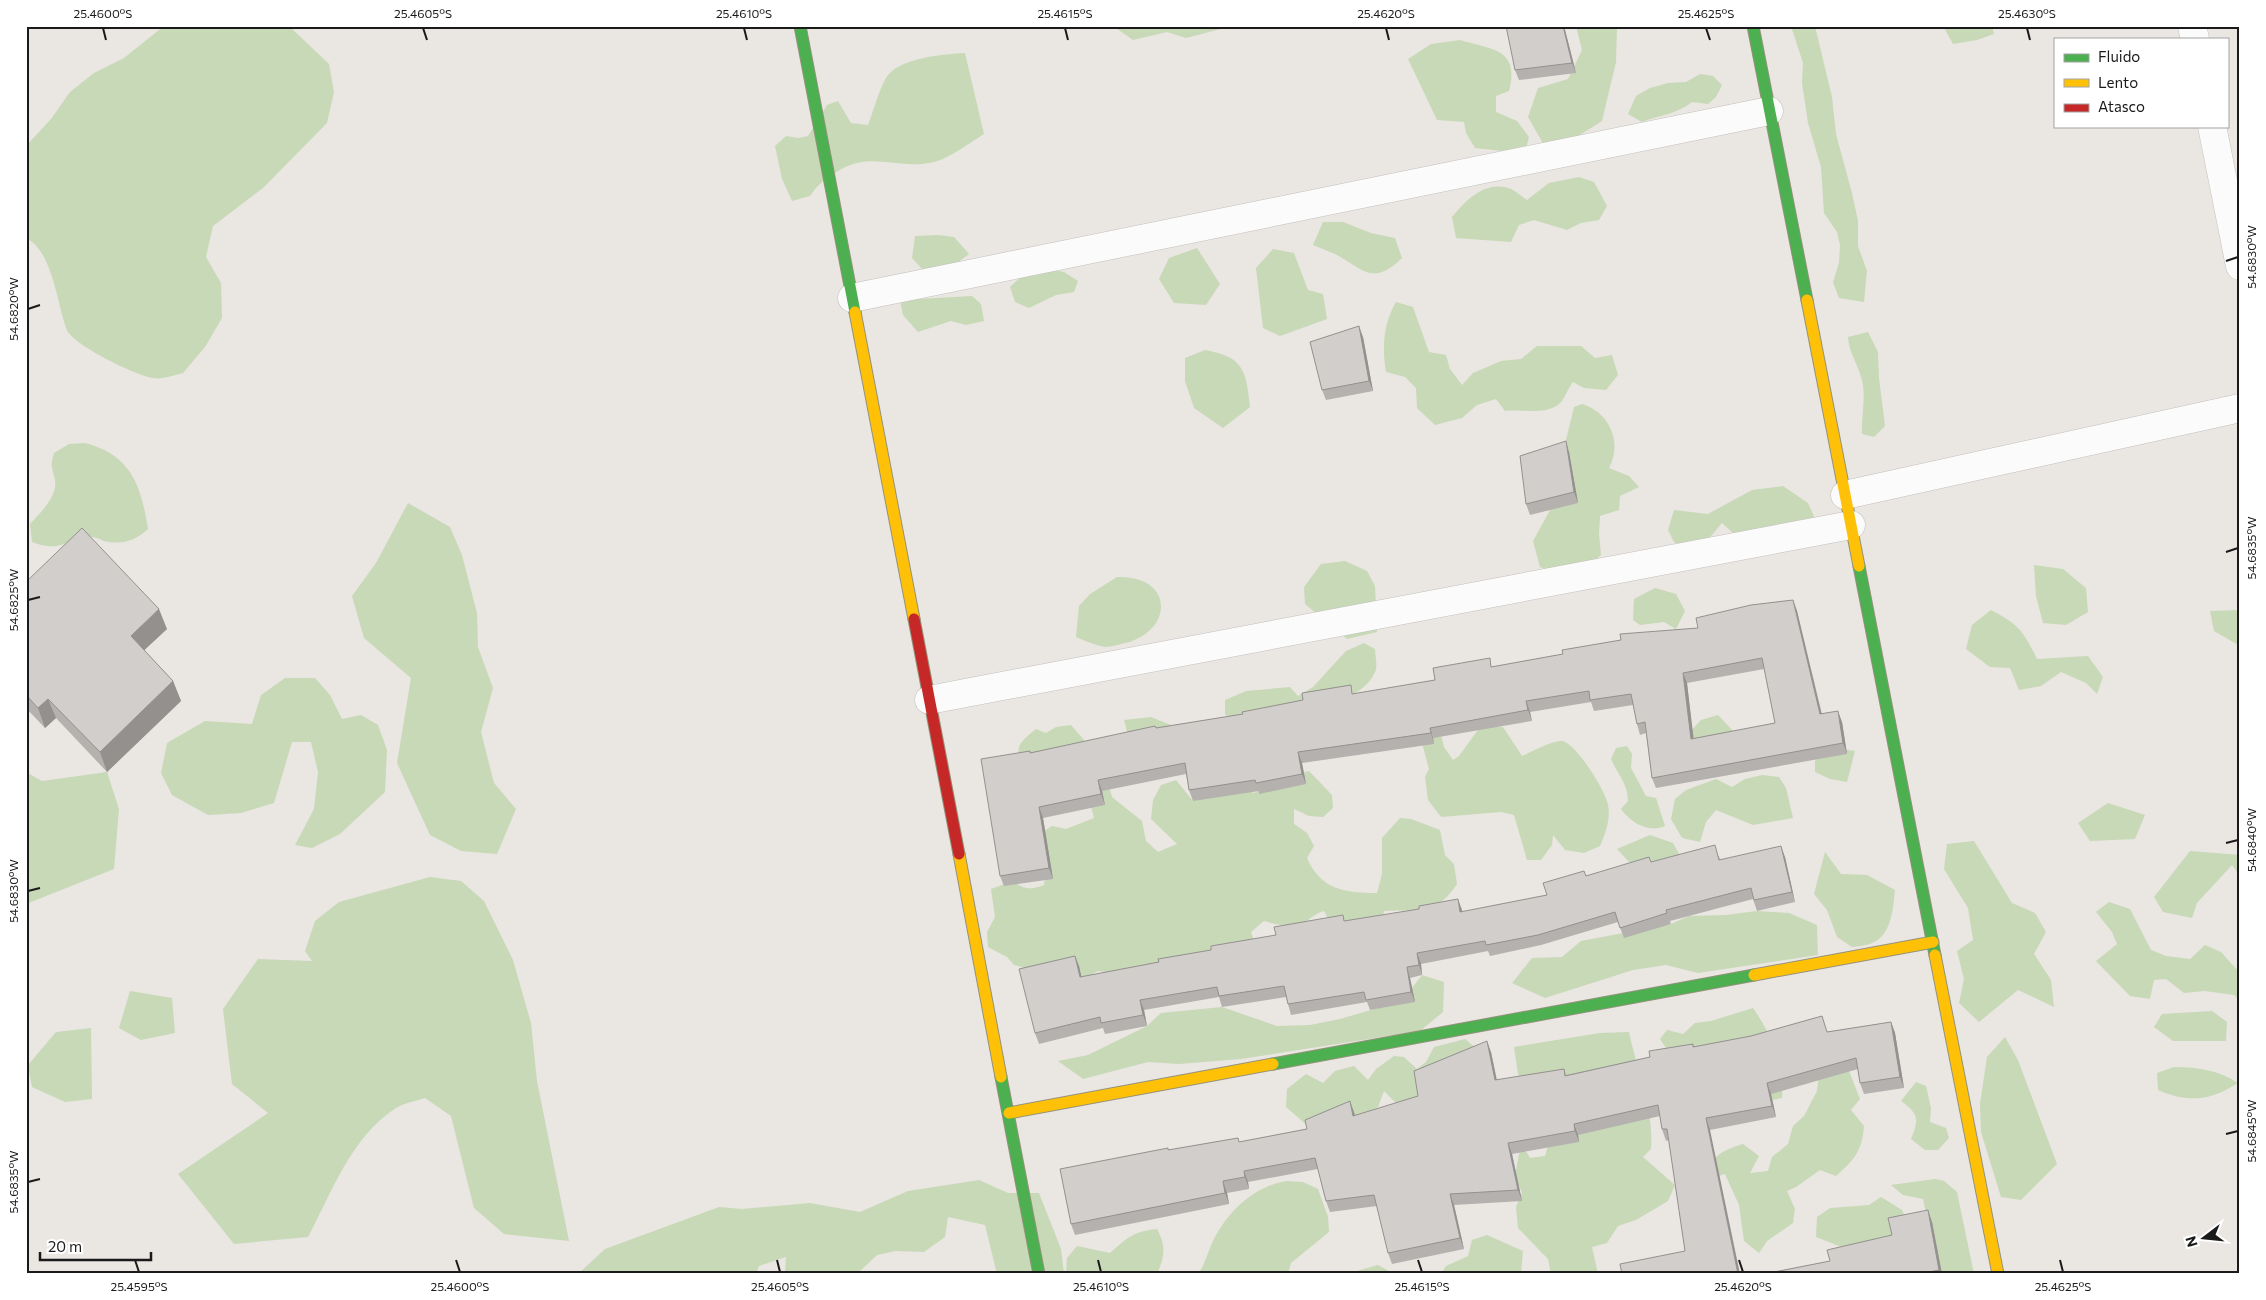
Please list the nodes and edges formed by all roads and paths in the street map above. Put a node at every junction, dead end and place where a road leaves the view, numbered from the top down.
1 (800, 26) edge
2 (1753, 26) edge
3 (1769, 110) junction
4 (2212, 128) edge
5 (2240, 266) edge
6 (852, 298) junction
7 (2240, 408) edge
8 (1845, 495) junction
9 (1851, 525) junction
10 (929, 700) junction
11 (1933, 942) junction
12 (1008, 1113) junction
13 (1039, 1274) edge
14 (1998, 1274) edge

1 - 6 street
2 - 3 street
3 - 6 street
3 - 8 street
4 - 5 street
6 - 10 street
7 - 8 street
8 - 9 street
9 - 10 street
9 - 11 street
10 - 12 street
11 - 12 street
11 - 14 street
12 - 13 street

